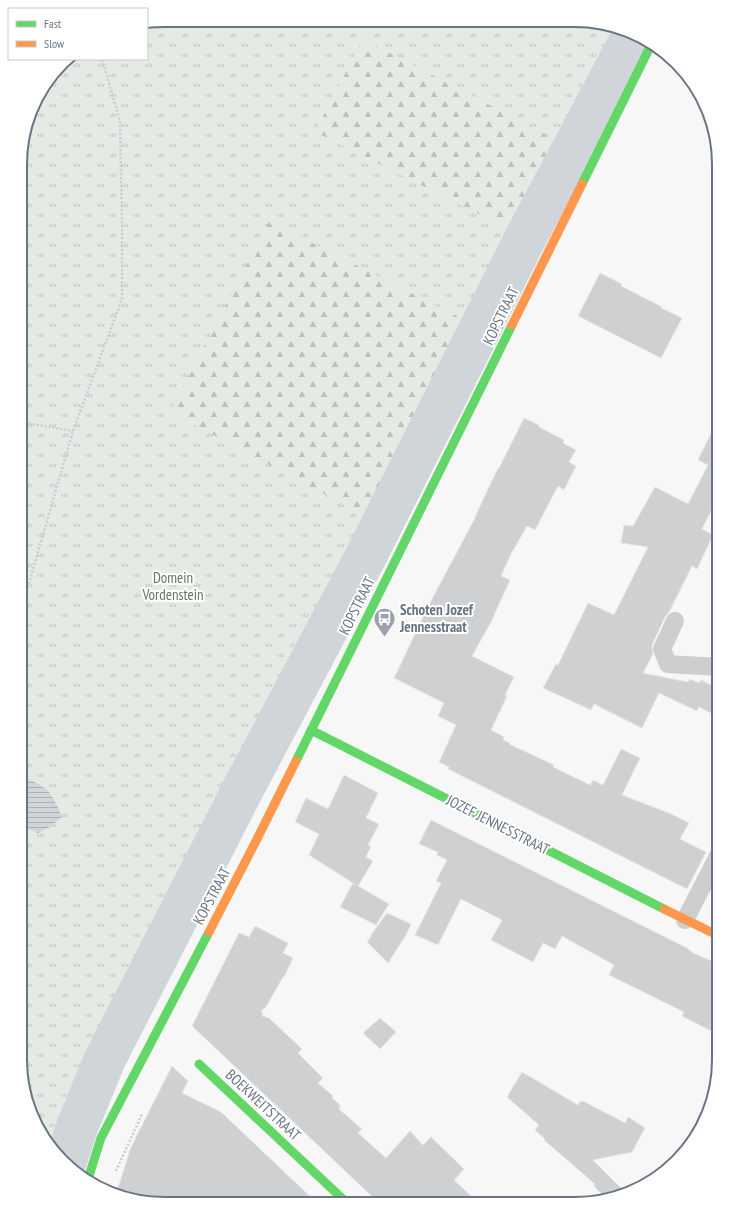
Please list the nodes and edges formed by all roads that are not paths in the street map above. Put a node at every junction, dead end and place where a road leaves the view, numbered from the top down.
1 (649, 49) edge
2 (676, 621) dead end
3 (712, 666) edge
4 (311, 730) junction
5 (712, 868) edge
6 (685, 920) junction
7 (712, 933) edge
8 (199, 1064) dead end
9 (89, 1175) edge
10 (341, 1197) edge

1 - 4 main road, KOPSTRAAT
2 - 3 street
4 - 6 main road, JOZEF JENNESSTRAAT
4 - 9 main road, KOPSTRAAT
5 - 6 street
6 - 7 main road, JOZEF JENNESSTRAAT
8 - 10 main road, BOEKWEITSTRAAT

